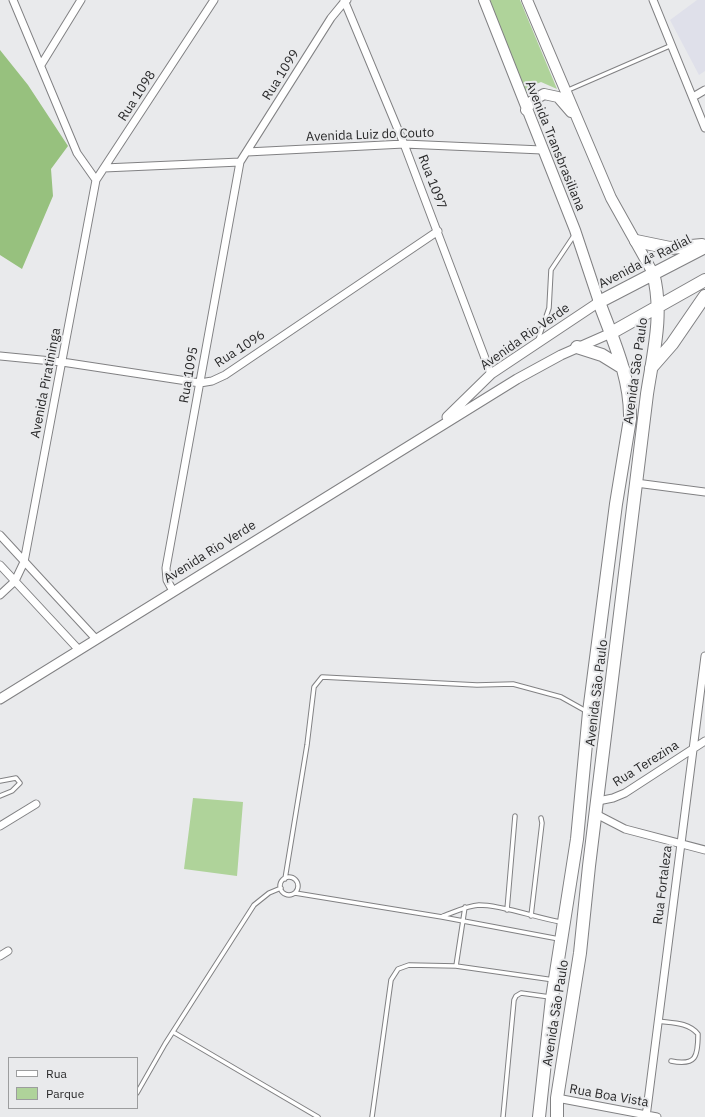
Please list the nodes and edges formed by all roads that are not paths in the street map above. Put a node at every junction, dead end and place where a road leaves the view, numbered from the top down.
1 (13, 0) edge
2 (81, 0) edge
3 (214, 0) edge
4 (345, 0) edge
5 (484, 0) edge
6 (527, 0) edge
7 (653, 0) edge
8 (672, 45) junction
9 (41, 65) junction
10 (705, 90) edge
11 (565, 91) junction
12 (694, 97) junction
13 (526, 110) junction
14 (577, 118) junction
15 (705, 128) edge
16 (404, 144) junction
17 (542, 150) junction
18 (247, 152) junction
19 (240, 162) junction
20 (104, 168) junction
21 (96, 180) junction
22 (91, 209) joint
23 (438, 231) junction
24 (576, 233) junction
25 (636, 241) junction
26 (705, 246) edge
27 (653, 274) junction
28 (705, 280) edge
29 (705, 296) edge
30 (599, 302) junction
31 (659, 306) junction
32 (701, 308) edge
33 (611, 333) junction
34 (538, 342) junction
35 (578, 347) junction
36 (0, 356) edge
37 (62, 362) junction
38 (623, 368) junction
39 (651, 368) junction
40 (491, 374) junction
41 (200, 383) junction
42 (435, 429) junction
43 (636, 483) junction
44 (705, 492) edge
45 (0, 535) edge
46 (24, 562) junction
47 (0, 565) edge
48 (15, 581) junction
49 (173, 591) junction
50 (0, 594) edge
51 (96, 639) junction
52 (79, 650) junction
53 (705, 656) edge
54 (0, 699) edge
55 (589, 712) junction
56 (705, 741) edge
57 (692, 750) junction
58 (583, 773) junction
59 (0, 781) edge
60 (0, 796) edge
61 (598, 801) junction
62 (36, 804) dead end
63 (596, 814) junction
64 (515, 816) dead end
65 (541, 818) dead end
66 (0, 826) edge
67 (576, 839) junction
68 (680, 844) junction
69 (705, 850) edge
70 (589, 866) junction
71 (285, 879) junction
72 (281, 888) junction
73 (294, 893) junction
74 (465, 907) junction
75 (507, 910) junction
76 (531, 916) junction
77 (442, 917) junction
78 (462, 922) junction
79 (564, 923) junction
80 (561, 939) junction
81 (8, 951) dead end
82 (0, 956) edge
83 (456, 966) junction
84 (555, 980) junction
85 (552, 998) junction
86 (658, 1021) junction
87 (173, 1032) junction
88 (671, 1061) dead end
89 (138, 1091) edge
90 (557, 1098) junction
91 (557, 1116) edge
92 (646, 1116) edge
93 (318, 1117) edge
94 (372, 1117) edge
95 (503, 1117) edge
96 (539, 1117) edge
97 (657, 1117) edge

1 - 9 street
2 - 9 street
3 - 20 street, Rua 1098
4 - 16 street, Rua 1097
4 - 18 street, Rua 1099
5 - 13 main road, Avenida Transbrasiliana
6 - 11 main road
7 - 8 street
8 - 11 lane
8 - 12 street
9 - 21 street
10 - 12 street
11 - 14 main road
12 - 15 street
13 - 14 main road
13 - 17 main road, Avenida Transbrasiliana
14 - 25 main road
16 - 17 street, Avenida Luiz do Couto
16 - 18 street, Avenida Luiz do Couto
16 - 23 street, Rua 1097
17 - 24 main road, Avenida Transbrasiliana
18 - 19 street, Rua 1099
19 - 20 street
19 - 41 street, Rua 1095
20 - 21 street, Rua 1098
21 - 22 street, Rua 1098
22 - 37 street, Avenida Piratininga
23 - 40 street, Rua 1097
23 - 41 street, Rua 1096
24 - 30 main road, Avenida Transbrasiliana
24 - 34 lane
25 - 26 main road
25 - 27 main road
26 - 27 main road, Avenida 4ª Radial
27 - 30 main road, Avenida 4ª Radial
27 - 31 main road, Avenida São Paulo
28 - 31 main road
29 - 32 main road
30 - 33 main road, Avenida São Paulo
30 - 34 street, Avenida Rio Verde
31 - 33 main road
31 - 39 main road, Avenida São Paulo
32 - 39 main road
33 - 35 street, Avenida Rio Verde
33 - 38 main road, Avenida São Paulo
34 - 40 street, Avenida Rio Verde
35 - 38 main road
35 - 42 street, Avenida Rio Verde
36 - 37 street, Rua 1096
37 - 41 street, Rua 1096
37 - 46 street, Avenida Piratininga
38 - 55 main road, Avenida São Paulo
39 - 43 main road, Avenida São Paulo
40 - 42 street, Avenida Rio Verde
41 - 49 street, Rua 1095
42 - 49 street, Avenida Rio Verde
43 - 44 street
43 - 61 main road, Avenida São Paulo
45 - 46 street
46 - 48 street, Avenida Piratininga
46 - 51 street
47 - 48 street
48 - 50 street
48 - 52 street
49 - 51 street, Avenida Rio Verde
51 - 52 street, Avenida Rio Verde
52 - 54 street, Avenida Rio Verde
53 - 57 street, Rua Fortaleza
55 - 58 main road, Avenida São Paulo
55 - 71 lane
56 - 57 street, Rua Terezina
57 - 61 street, Rua Terezina
57 - 68 street, Rua Fortaleza
58 - 63 main road
58 - 67 main road, Avenida São Paulo
59 - 60 lane
61 - 63 main road, Avenida São Paulo
62 - 66 street
63 - 68 street
63 - 70 main road, Avenida São Paulo
64 - 75 lane
65 - 76 lane
67 - 70 main road
67 - 79 main road, Avenida São Paulo
68 - 69 street
68 - 86 street, Rua Fortaleza
70 - 90 main road, Avenida São Paulo
71 - 72 lane
71 - 73 lane
72 - 73 lane
72 - 87 lane
73 - 77 lane
74 - 75 lane
74 - 77 lane
74 - 78 lane
75 - 76 lane
76 - 79 lane
77 - 78 lane
78 - 80 lane
78 - 83 lane
79 - 80 main road, Avenida São Paulo
80 - 84 main road, Avenida São Paulo
81 - 82 street
83 - 84 lane
83 - 94 lane
84 - 85 main road, Avenida São Paulo
85 - 95 lane
85 - 96 main road, Avenida São Paulo
86 - 88 lane
86 - 92 street, Rua Fortaleza
87 - 89 lane
87 - 93 lane
90 - 91 main road, Avenida São Paulo
90 - 92 street, Rua Boa Vista
92 - 97 street, Rua Boa Vista

